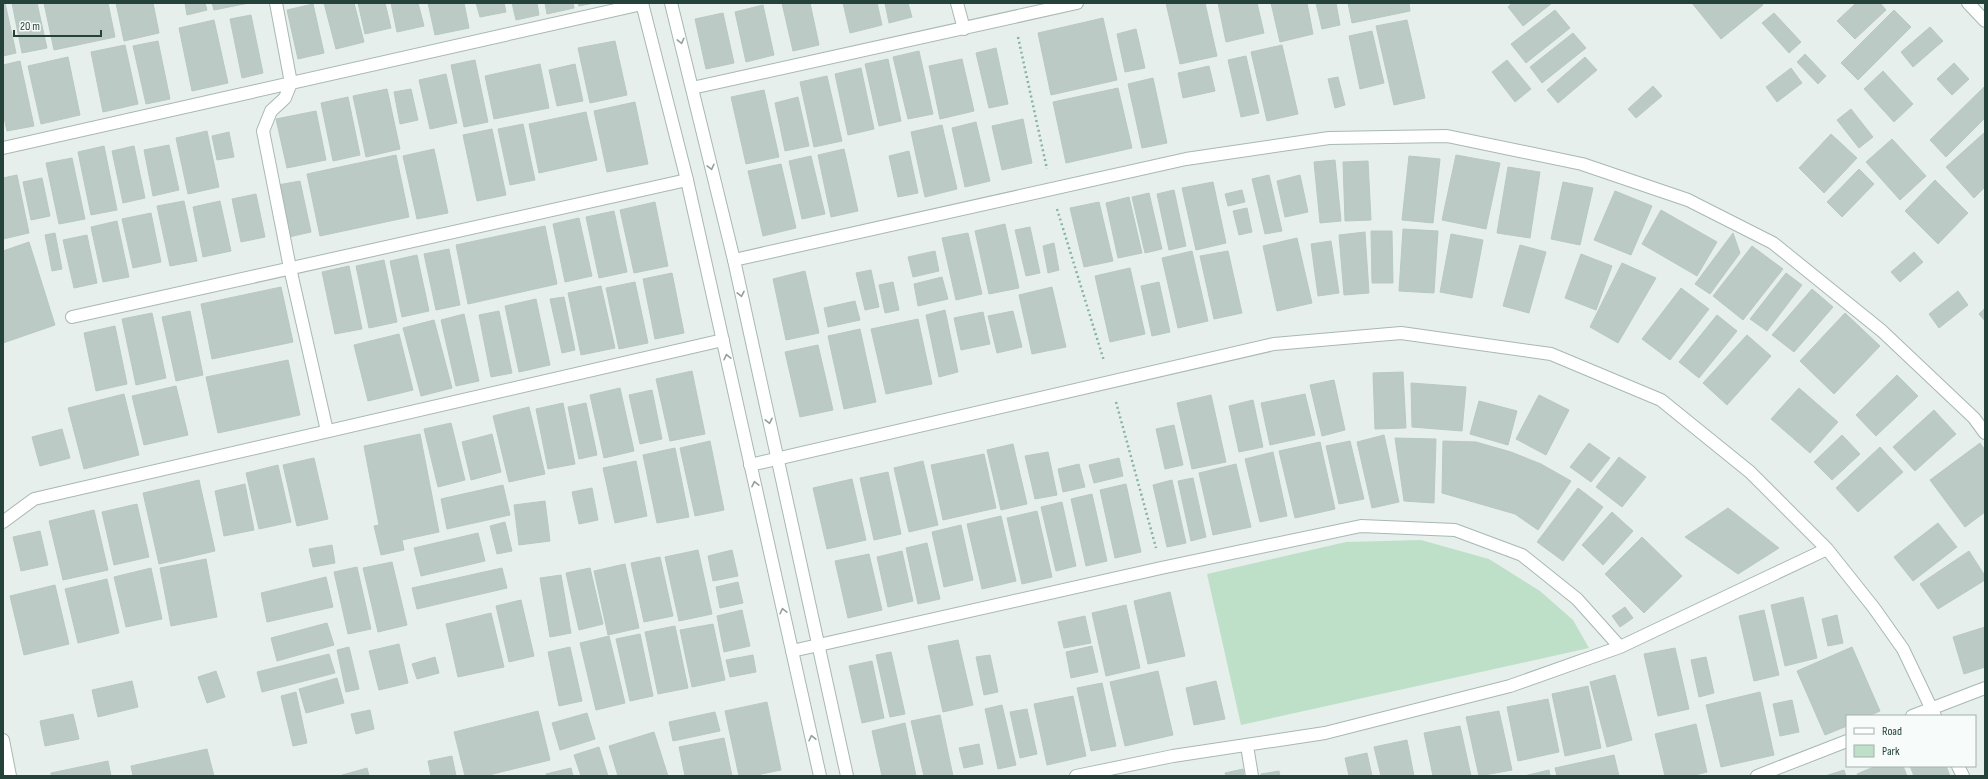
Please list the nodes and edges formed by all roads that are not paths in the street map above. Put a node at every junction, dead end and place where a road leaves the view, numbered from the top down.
1 (276, 3) edge
2 (642, 3) edge
3 (671, 3) edge
4 (957, 3) edge
5 (1077, 3) edge
6 (1968, 3) edge
7 (1985, 21) edge
8 (964, 29) junction
9 (291, 83) junction
10 (692, 88) junction
11 (3, 148) edge
12 (687, 180) junction
13 (734, 260) junction
14 (290, 268) junction
15 (72, 317) dead end
16 (723, 340) junction
17 (327, 431) junction
18 (1985, 433) edge
19 (777, 458) junction
20 (750, 465) junction
21 (3, 522) edge
22 (1827, 549) junction
23 (819, 645) junction
24 (1620, 647) junction
25 (792, 651) junction
26 (1985, 688) edge
27 (1933, 712) edge
28 (1917, 715) edge
29 (3, 740) edge
30 (1846, 741) edge
31 (1247, 746) junction
32 (1958, 767) edge
33 (10, 776) edge
34 (820, 776) edge
35 (847, 776) edge
36 (1076, 776) edge
37 (1252, 776) edge
38 (1757, 776) edge
39 (1963, 776) edge

1 - 9 street
2 - 9 street
2 - 12 street
3 -> 10 street
4 - 8 street
5 - 8 street
6 - 7 street
8 - 10 street
9 - 11 street
9 - 14 street
10 -> 13 street
12 - 14 street
12 - 16 street
13 - 18 street
13 -> 19 street
14 - 15 street
14 - 17 street
16 - 17 street
20 -> 16 street
17 - 21 street
19 - 20 street
19 - 22 street
19 - 23 street
25 -> 20 street
22 - 24 street
22 - 27 street
23 - 24 street
23 - 25 street
23 - 35 street
24 - 31 street
34 -> 25 street
26 - 27 street
27 - 28 street
29 - 33 street
30 - 38 street
31 - 36 street
31 - 37 street
32 - 39 street

